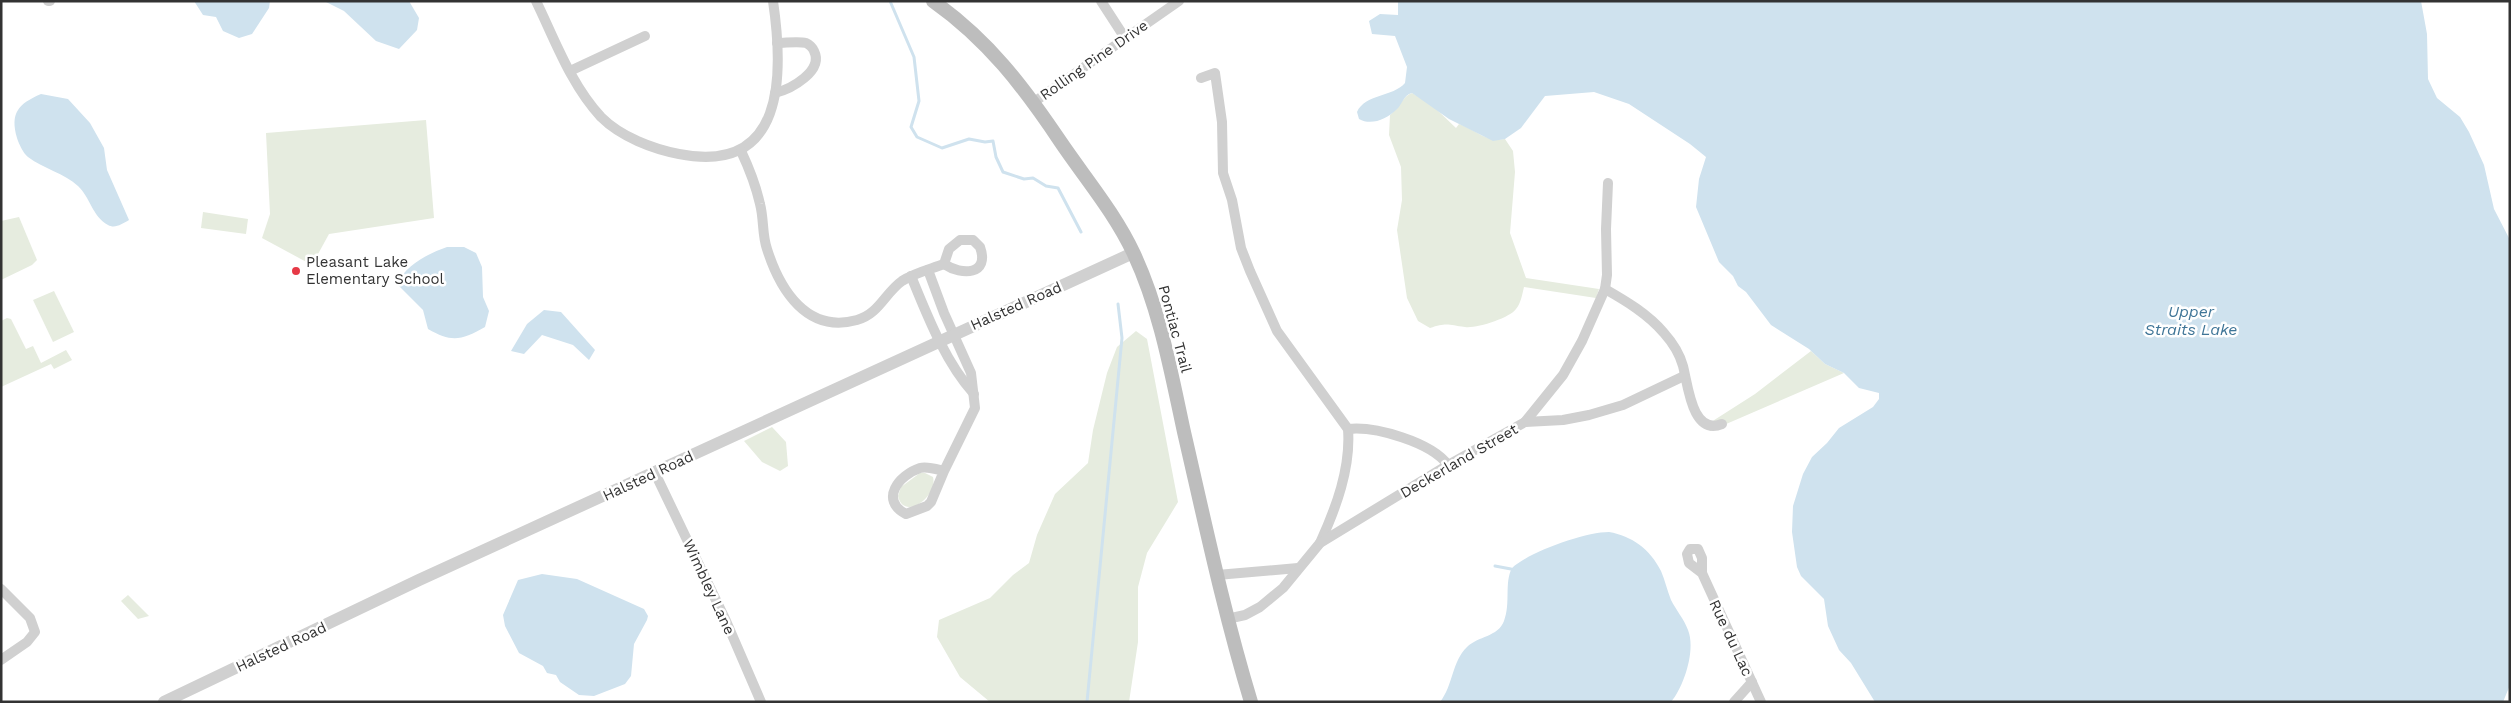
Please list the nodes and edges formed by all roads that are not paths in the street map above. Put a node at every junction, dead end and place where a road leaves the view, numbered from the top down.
1 (536, 1) edge
2 (773, 1) edge
3 (933, 1) edge
4 (1101, 1) edge
5 (1179, 1) edge
6 (644, 36) dead end
7 (1125, 38) junction
8 (778, 43) junction
9 (570, 71) junction
10 (1201, 78) dead end
11 (775, 93) junction
12 (1034, 102) junction
13 (741, 151) junction
14 (1608, 182) dead end
15 (1133, 253) junction
16 (944, 264) dead end
17 (928, 270) junction
18 (911, 276) junction
19 (1605, 289) junction
20 (954, 334) junction
21 (939, 340) junction
22 (1684, 376) junction
23 (974, 394) junction
24 (1525, 422) junction
25 (1722, 424) dead end
26 (1348, 429) junction
27 (1448, 465) junction
28 (944, 470) junction
29 (655, 473) junction
30 (1320, 543) junction
31 (1298, 568) junction
32 (1702, 573) dead end
33 (1217, 575) junction
34 (1, 588) edge
35 (1228, 619) junction
36 (1, 660) edge
37 (1752, 682) junction
38 (164, 702) edge
39 (761, 702) edge
40 (1251, 702) edge
41 (1734, 702) edge
42 (1761, 702) edge

1 - 9 street
2 - 8 street
3 - 12 main road, Pontiac Trail
4 - 7 street
5 - 7 street, Rolling Pine Drive
6 - 9 street
7 - 12 street, Rolling Pine Drive
8 - 11 street
8 - 11 street
9 - 13 street
10 - 26 street
11 - 13 street
12 - 15 main road, Pontiac Trail
13 - 18 street
14 - 19 street
15 - 20 street, Halsted Road
15 - 33 main road, Pontiac Trail
16 - 17 street
17 - 18 street
17 - 20 street
18 - 21 street
19 - 22 street
19 - 24 street
20 - 21 street, Halsted Road
20 - 23 street
21 - 23 street
21 - 29 street, Halsted Road
22 - 24 street, Deckerland Street
22 - 25 street
23 - 28 street
24 - 27 street, Deckerland Street
26 - 27 street
26 - 30 street
27 - 30 street, Deckerland Street
28 - 28 street
29 - 38 street, Halsted Road
29 - 39 street, Wimbley Lane
30 - 31 street, Deckerland Street
31 - 33 street
31 - 35 street, Deckerland Street
32 - 37 street, Rue du Lac
33 - 35 main road, Pontiac Trail
34 - 36 street
35 - 40 main road, Pontiac Trail
37 - 41 street
37 - 42 street, Rue du Lac

